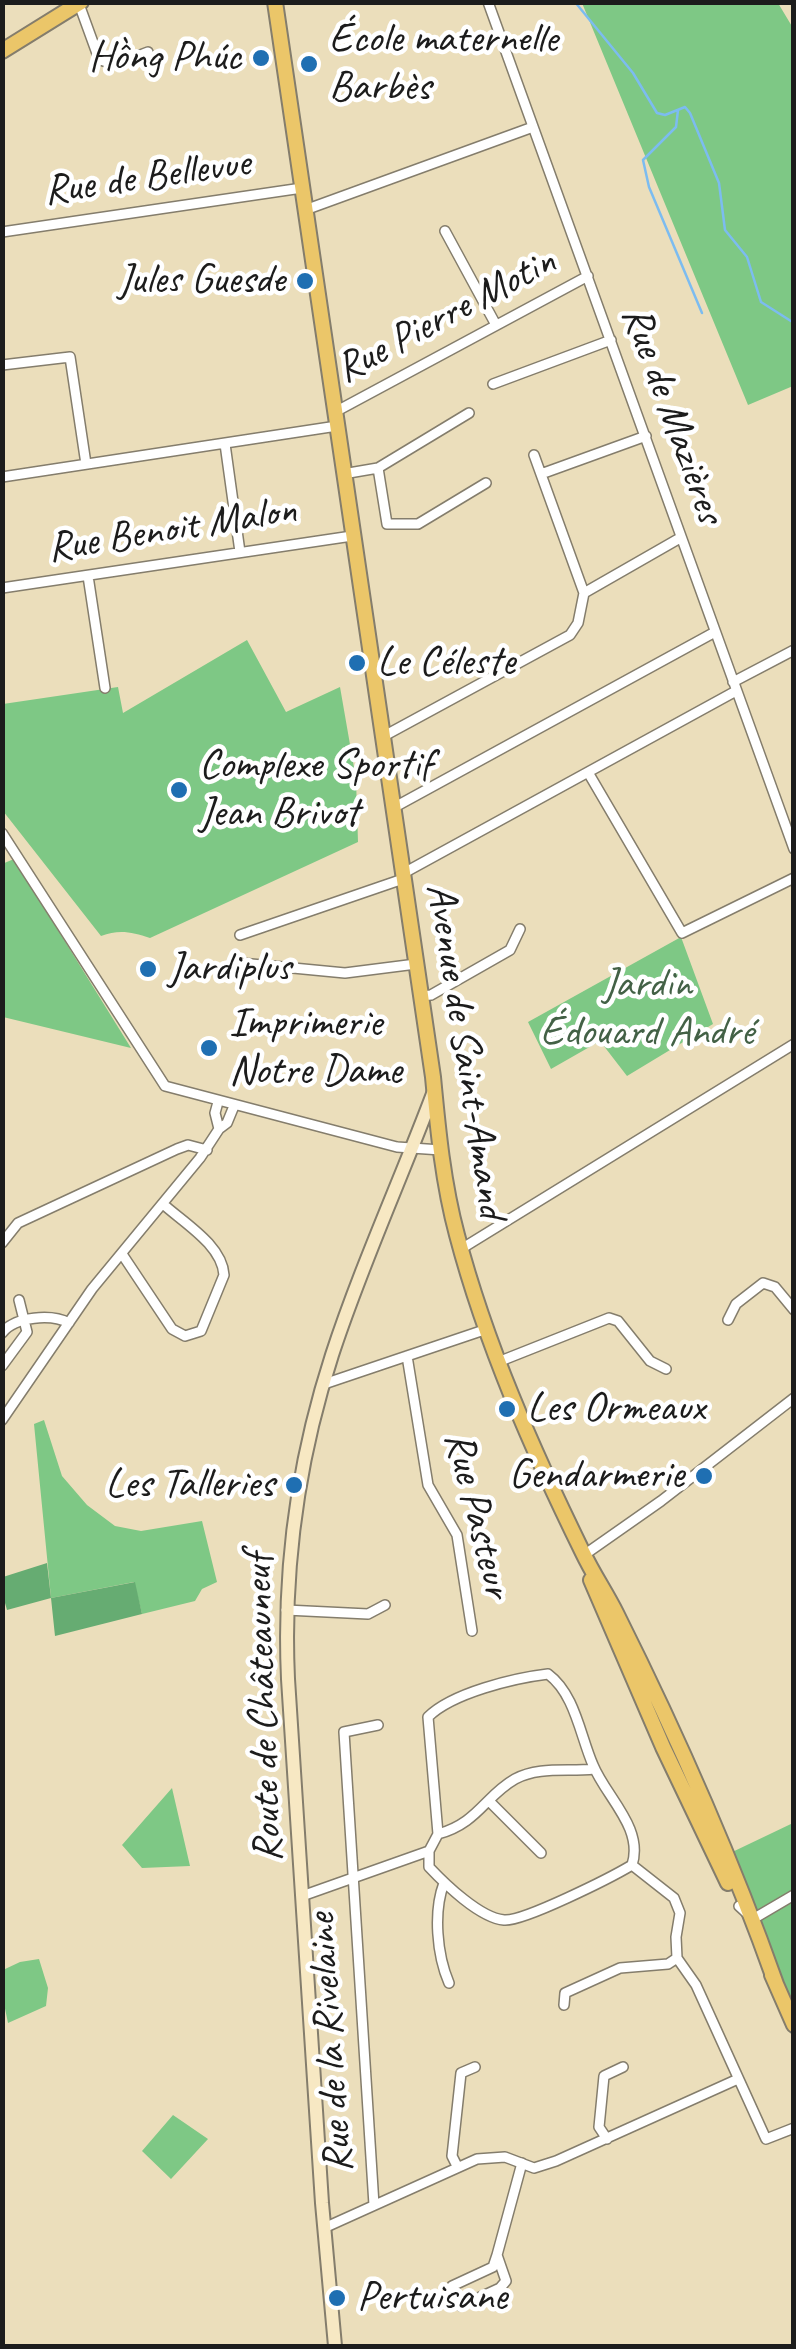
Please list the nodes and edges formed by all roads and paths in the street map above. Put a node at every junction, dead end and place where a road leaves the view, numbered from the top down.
1 (275, 2) edge
2 (488, 2) edge
3 (80, 3) edge
4 (2, 51) edge
5 (148, 52) dead end
6 (533, 127) junction
7 (302, 188) junction
8 (305, 210) junction
9 (444, 231) dead end
10 (2, 232) edge
11 (588, 276) junction
12 (496, 326) junction
13 (611, 340) junction
14 (2, 365) edge
15 (493, 384) dead end
16 (469, 413) dead end
17 (336, 420) junction
18 (646, 436) junction
19 (224, 444) junction
20 (534, 455) dead end
21 (86, 464) junction
22 (378, 468) junction
23 (343, 474) junction
24 (541, 474) junction
25 (2, 477) edge
26 (486, 483) dead end
27 (352, 536) junction
28 (680, 538) junction
29 (240, 552) junction
30 (88, 576) junction
31 (2, 588) edge
32 (584, 593) junction
33 (715, 632) junction
34 (794, 650) edge
35 (735, 686) junction
36 (105, 688) dead end
37 (384, 736) junction
38 (589, 774) junction
39 (393, 808) junction
40 (2, 833) edge
41 (794, 849) edge
42 (403, 877) junction
43 (794, 878) edge
44 (520, 928) dead end
45 (240, 935) dead end
46 (241, 963) dead end
47 (416, 964) junction
48 (421, 996) junction
49 (794, 1044) edge
50 (434, 1092) junction
51 (218, 1102) junction
52 (234, 1106) junction
53 (219, 1129) junction
54 (206, 1150) junction
55 (410, 1150) junction
56 (441, 1150) junction
57 (163, 1204) junction
58 (2, 1244) edge
59 (461, 1248) junction
60 (122, 1254) junction
61 (19, 1300) dead end
62 (794, 1310) edge
63 (728, 1320) dead end
64 (25, 1321) junction
65 (69, 1323) junction
66 (487, 1328) junction
67 (2, 1333) edge
68 (407, 1356) junction
69 (498, 1362) junction
70 (2, 1366) edge
71 (666, 1368) dead end
72 (324, 1384) junction
73 (794, 1398) edge
74 (2, 1420) edge
75 (584, 1555) junction
76 (385, 1605) dead end
77 (286, 1610) junction
78 (472, 1631) dead end
79 (378, 1725) dead end
80 (594, 1769) junction
81 (694, 1797) junction
82 (490, 1802) junction
83 (438, 1834) junction
84 (429, 1851) junction
85 (541, 1853) dead end
86 (632, 1865) junction
87 (353, 1875) junction
88 (444, 1883) junction
89 (794, 1895) edge
90 (302, 1896) junction
91 (739, 1906) junction
92 (753, 1919) junction
93 (677, 1958) junction
94 (449, 1983) dead end
95 (776, 1984) junction
96 (564, 2005) dead end
97 (794, 2025) edge
98 (475, 2067) dead end
99 (623, 2067) dead end
100 (738, 2078) junction
101 (794, 2128) edge
102 (606, 2139) junction
103 (522, 2164) junction
104 (456, 2166) junction
105 (374, 2204) junction
106 (324, 2228) junction
107 (497, 2255) junction
108 (335, 2346) edge

1 - 7 main road, Avenue de Saint-Amand
2 - 6 street, Rue de Mazières
3 - 4 main road
3 - 5 street
6 - 8 street
6 - 11 street, Rue de Mazières
7 - 8 main road, Avenue de Saint-Amand
7 - 10 street, Rue de Bellevue
8 - 17 main road, Avenue de Saint-Amand
9 - 12 street
11 - 12 street, Rue Pierre Motin
11 - 13 street, Rue de Mazières
12 - 17 street, Rue Pierre Motin
13 - 15 street
13 - 18 street, Rue de Mazières
14 - 21 street
16 - 22 street
17 - 19 street, Rue Pierre Motin
17 - 23 main road, Avenue de Saint-Amand
18 - 24 street
18 - 28 street, Rue de Mazières
19 - 21 street, Rue Pierre Motin
19 - 29 street
20 - 24 street
21 - 25 street, Rue Pierre Motin
22 - 23 street
22 - 26 street
23 - 27 main road, Avenue de Saint-Amand
24 - 32 street
27 - 29 street, Rue Benoit Malon
27 - 37 main road, Avenue de Saint-Amand
28 - 32 street
28 - 33 street, Rue de Mazières
29 - 30 street, Rue Benoit Malon
30 - 31 street, Rue Benoit Malon
30 - 36 street
32 - 37 street
33 - 35 street, Rue de Mazières
33 - 39 street
34 - 35 street
35 - 38 street
35 - 41 street, Rue de Mazières
37 - 39 main road, Avenue de Saint-Amand
38 - 42 street
38 - 43 street
39 - 42 main road, Avenue de Saint-Amand
40 - 51 street
42 - 45 street
42 - 47 main road, Avenue de Saint-Amand
44 - 48 street
46 - 47 street
47 - 48 main road, Avenue de Saint-Amand
48 - 50 main road, Avenue de Saint-Amand
49 - 59 street
50 - 55 main road, Route de Châteauneuf
50 - 56 main road, Avenue de Saint-Amand
51 - 52 street
51 - 53 street
52 - 53 street
52 - 55 street
53 - 54 street
54 - 57 street
54 - 58 street
55 - 56 street
55 - 72 main road, Route de Châteauneuf
56 - 59 main road, Avenue de Saint-Amand
57 - 60 street
57 - 60 street
59 - 66 main road, Avenue de Saint-Amand
60 - 65 street
61 - 64 street
62 - 63 street
64 - 65 street
64 - 67 street
64 - 70 street
65 - 74 street
66 - 68 street
66 - 69 main road, Avenue de Saint-Amand
68 - 72 street
68 - 78 street, Rue Pasteur
69 - 71 street
69 - 75 main road, Avenue de Saint-Amand
72 - 77 main road, Route de Châteauneuf
73 - 75 street
75 - 81 main road, Avenue de Saint-Amand
76 - 77 street
77 - 90 main road, Route de Châteauneuf
79 - 87 street, Rue de la Rivelaine
80 - 82 street
80 - 83 street
80 - 86 street
81 - 91 main road, Avenue de Saint-Amand
81 - 92 main road, Avenue de Saint-Amand
82 - 83 street
82 - 85 street
83 - 84 street
84 - 87 street
84 - 88 street
86 - 88 street
86 - 93 street
87 - 90 street
87 - 105 street, Rue de la Rivelaine
88 - 94 street
89 - 92 street
90 - 106 main road, Route de Châteauneuf
91 - 92 street
91 - 95 main road, Avenue de Saint-Amand
92 - 95 main road, Avenue de Saint-Amand
93 - 96 street
93 - 100 street
95 - 97 main road, Avenue de Saint-Amand
98 - 104 street
99 - 102 street
100 - 101 street
100 - 102 street
102 - 103 street
103 - 104 street
103 - 107 street
104 - 105 street
105 - 106 street
106 - 108 main road, Route de Châteauneuf
107 - 107 street

